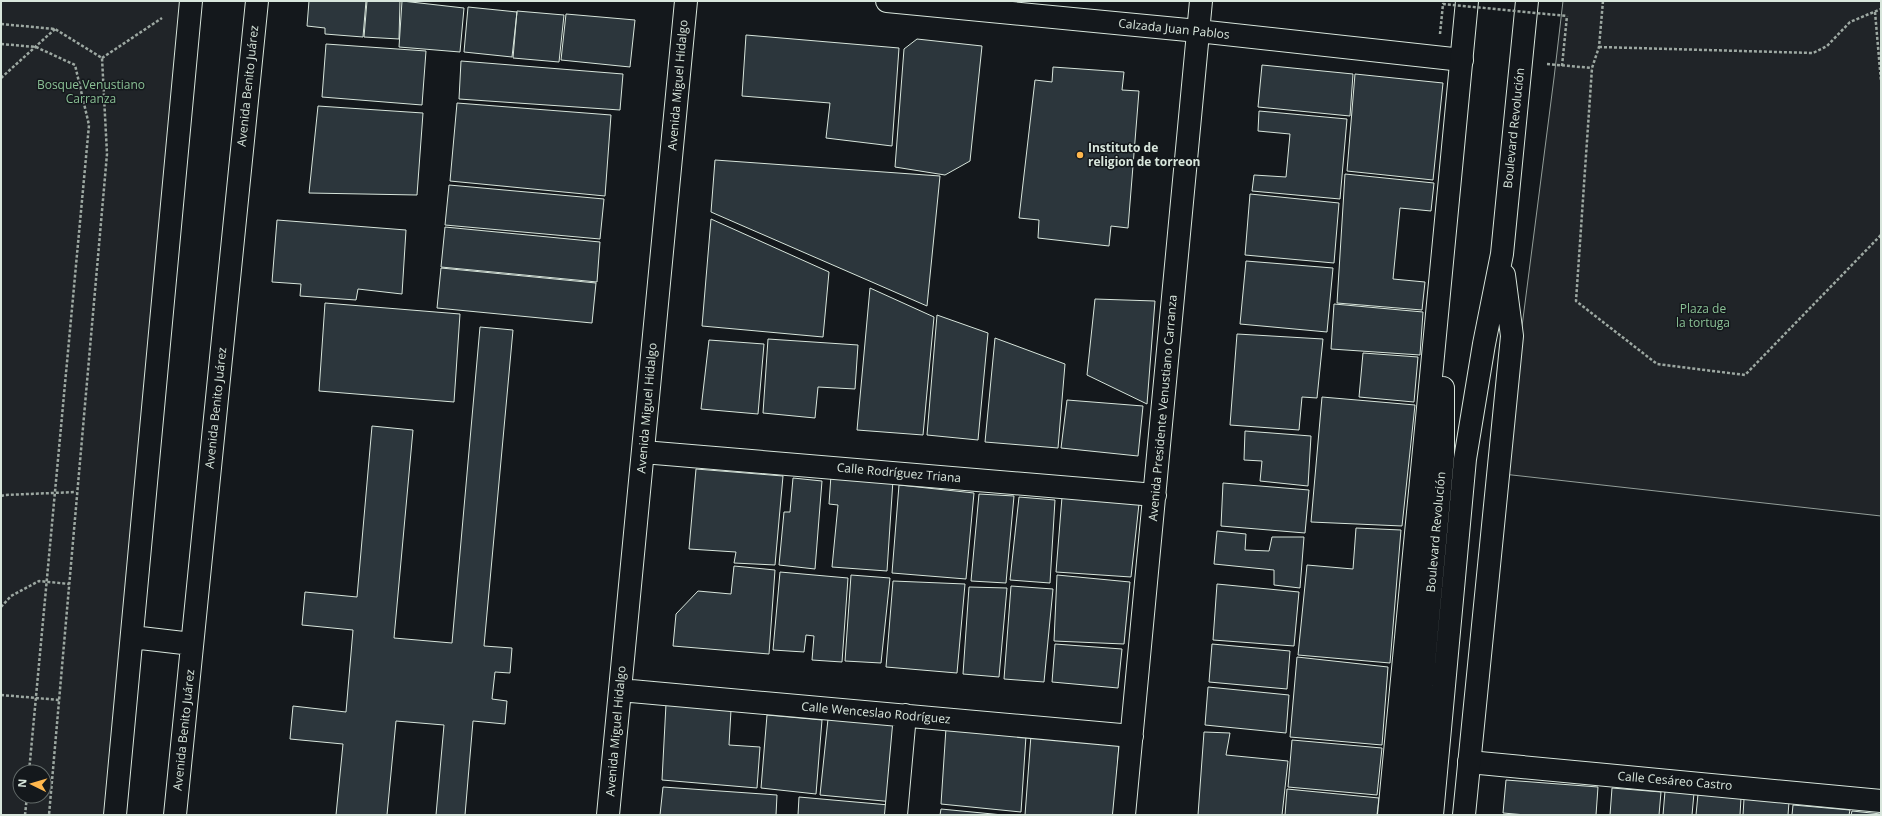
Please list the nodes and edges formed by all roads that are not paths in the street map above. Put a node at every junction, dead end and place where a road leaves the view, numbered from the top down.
1 (191, 1) edge
2 (257, 1) edge
3 (686, 1) edge
4 (887, 1) edge
5 (1201, 1) edge
6 (1467, 1) edge
7 (1527, 1) edge
8 (1198, 31) junction
9 (1462, 60) junction
10 (1444, 248) junction
11 (1502, 254) junction
12 (643, 452) junction
13 (1155, 495) junction
14 (132, 637) junction
15 (192, 644) junction
16 (620, 690) junction
17 (905, 715) junction
18 (1132, 736) junction
19 (1469, 762) junction
20 (1881, 801) edge
21 (115, 815) edge
22 (175, 815) edge
23 (608, 815) edge
24 (896, 815) edge
25 (1124, 815) edge
26 (1389, 815) edge
27 (1410, 815) edge
28 (1432, 815) edge
29 (1464, 815) edge

1 - 14 main road
2 - 15 main road, Avenida Benito Juárez
3 - 12 main road, Avenida Miguel Hidalgo
4 - 8 main road, Calzada Juan Pablos
5 - 8 main road, Avenida Presidente Venustiano Carranza
6 - 9 main road
7 - 11 main road, Boulevard Revolución
8 - 9 main road, Calzada Juan Pablos
8 - 13 main road, Avenida Presidente Venustiano Carranza
9 - 10 main road
10 - 26 main road
10 - 27 main road, Boulevard Revolución
11 - 19 main road, Boulevard Revolución
11 - 28 main road, Boulevard Revolución
12 - 13 main road, Calle Rodríguez Triana
12 - 16 main road, Avenida Miguel Hidalgo
13 - 18 main road, Avenida Presidente Venustiano Carranza
14 - 15 main road
14 - 21 main road
15 - 22 main road, Avenida Benito Juárez
16 - 17 main road, Calle Wenceslao Rodríguez
16 - 23 main road, Avenida Miguel Hidalgo
17 - 18 main road, Calle Wenceslao Rodríguez
17 - 24 main road
18 - 25 main road, Avenida Presidente Venustiano Carranza
19 - 20 main road, Calle Cesáreo Castro
19 - 29 main road, Boulevard Revolución

